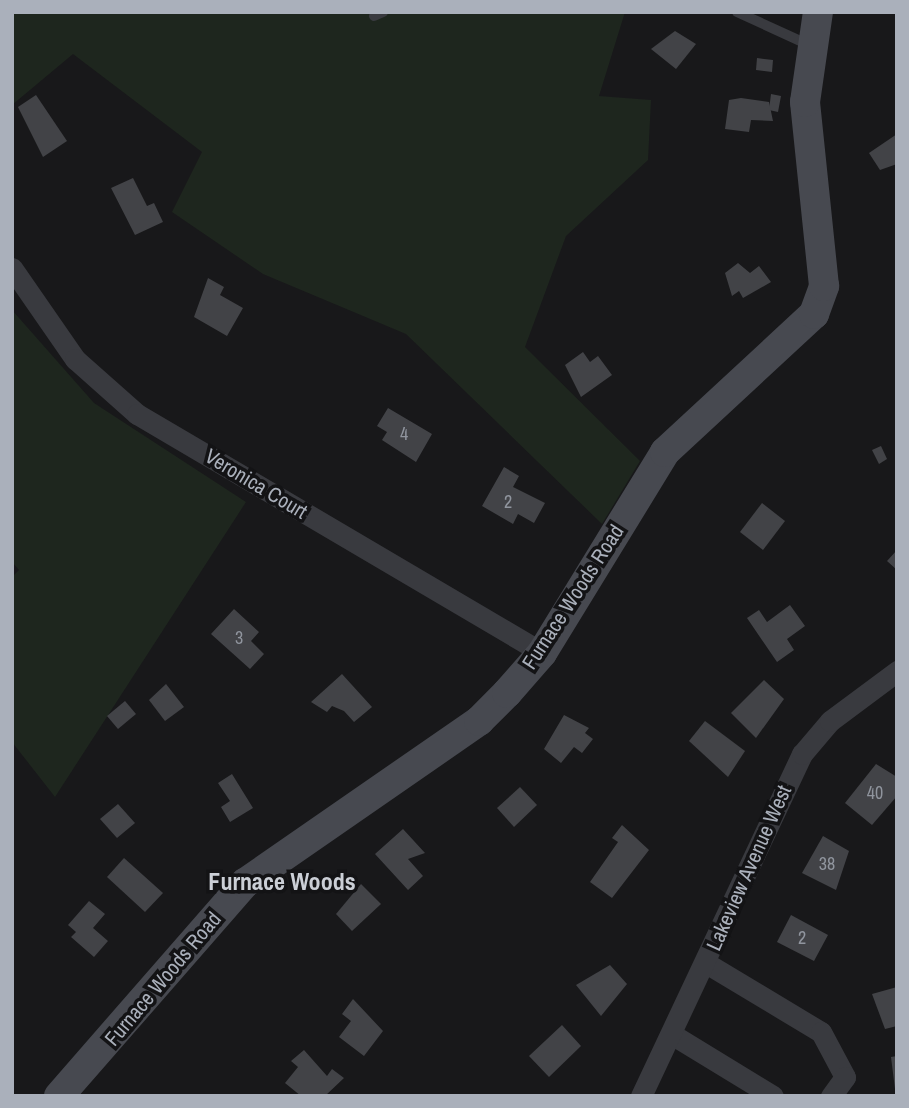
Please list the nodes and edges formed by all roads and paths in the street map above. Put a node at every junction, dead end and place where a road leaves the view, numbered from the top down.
1 (737, 12) edge
2 (818, 12) edge
3 (811, 47) junction
4 (12, 268) edge
5 (542, 653) junction
6 (897, 671) edge
7 (706, 963) junction
8 (673, 1035) junction
9 (59, 1096) edge
10 (641, 1096) edge
11 (773, 1096) edge
12 (831, 1096) edge

1 - 3 lane
2 - 3 street, Furnace Woods Road
3 - 5 street, Furnace Woods Road
4 - 5 street, Veronica Court
5 - 9 street, Furnace Woods Road
6 - 7 street, Lakeview Avenue West
7 - 8 street, Lakeview Avenue West
7 - 12 street
8 - 10 street, Lakeview Avenue West
8 - 11 street

